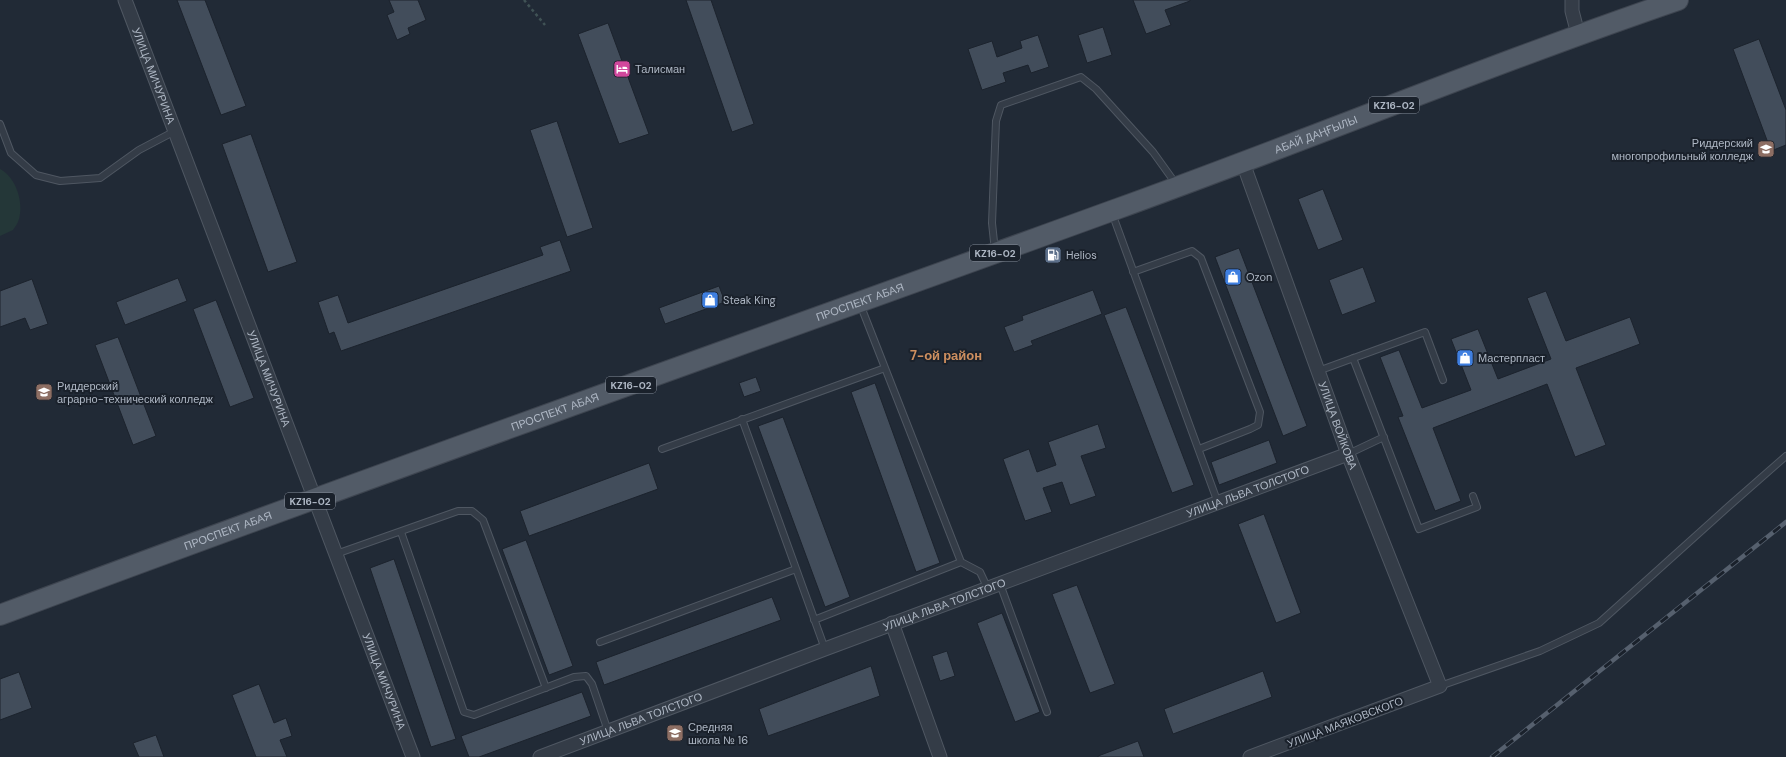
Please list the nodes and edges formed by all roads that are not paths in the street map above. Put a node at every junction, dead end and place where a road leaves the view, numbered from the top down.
1 (125, 0) edge
2 (1572, 0) edge
3 (1678, 0) edge
4 (1578, 34) junction
5 (0, 124) edge
6 (175, 131) junction
7 (2, 135) edge
8 (1243, 163) junction
9 (1178, 187) junction
10 (1111, 211) junction
11 (995, 253) junction
12 (1133, 272) junction
13 (859, 303) junction
14 (1353, 358) junction
15 (885, 368) junction
16 (1318, 371) junction
17 (1443, 380) dead end
18 (742, 419) junction
19 (1384, 437) junction
20 (662, 449) dead end
21 (1199, 449) junction
22 (1348, 454) junction
23 (1786, 456) edge
24 (1473, 496) dead end
25 (315, 499) junction
26 (1218, 503) junction
27 (401, 532) junction
28 (336, 554) junction
29 (961, 562) junction
30 (796, 569) junction
31 (994, 587) junction
32 (0, 615) edge
33 (814, 620) junction
34 (892, 623) junction
35 (600, 642) dead end
36 (825, 649) junction
37 (1440, 686) junction
38 (546, 688) junction
39 (1047, 712) dead end
40 (608, 731) junction
41 (413, 757) edge
42 (540, 757) edge
43 (940, 757) edge
44 (1250, 757) edge

1 - 6 street, УЛИЦА МИЧУРИНА
2 - 4 street
3 - 4 main road, АБАЙ ДАҢҒЫЛЫ / KZ16-02
4 - 8 main road, АБАЙ ДАҢҒЫЛЫ / KZ16-02
5 - 7 lane
6 - 7 lane
6 - 25 street, УЛИЦА МИЧУРИНА
8 - 9 main road, АБАЙ ДАҢҒЫЛЫ / KZ16-02
8 - 16 street, УЛИЦА ВОЙКОВА
9 - 10 main road, АБАЙ ДАҢҒЫЛЫ / KZ16-02
9 - 11 lane
10 - 11 main road, ПРОСПЕКТ АБАЯ / KZ16-02
10 - 12 lane
11 - 13 main road, ПРОСПЕКТ АБАЯ / KZ16-02
12 - 21 lane
12 - 21 lane
13 - 15 lane
13 - 25 main road, ПРОСПЕКТ АБАЯ / KZ16-02
14 - 16 lane
14 - 17 lane
14 - 19 lane
15 - 18 lane
15 - 29 lane
16 - 22 street, УЛИЦА ВОЙКОВА
18 - 20 lane
18 - 30 lane
19 - 22 lane
19 - 24 lane
21 - 26 lane
22 - 26 street, УЛИЦА ЛЬВА ТОЛСТОГО
22 - 37 street, УЛИЦА ВОЙКОВА
23 - 37 lane
25 - 28 street, УЛИЦА МИЧУРИНА
25 - 32 main road, ПРОСПЕКТ АБАЯ / KZ16-02
26 - 31 street, УЛИЦА ЛЬВА ТОЛСТОГО
27 - 28 lane
27 - 38 lane
27 - 38 lane
28 - 41 street, УЛИЦА МИЧУРИНА
29 - 31 lane
29 - 33 lane
30 - 33 lane
30 - 35 lane
31 - 34 street, УЛИЦА ЛЬВА ТОЛСТОГО
31 - 39 lane
33 - 36 lane
34 - 36 street, УЛИЦА ЛЬВА ТОЛСТОГО
34 - 43 street
36 - 40 street, УЛИЦА ЛЬВА ТОЛСТОГО
37 - 44 street, УЛИЦА МАЯКОВСКОГО
38 - 40 lane
40 - 42 street, УЛИЦА ЛЬВА ТОЛСТОГО

